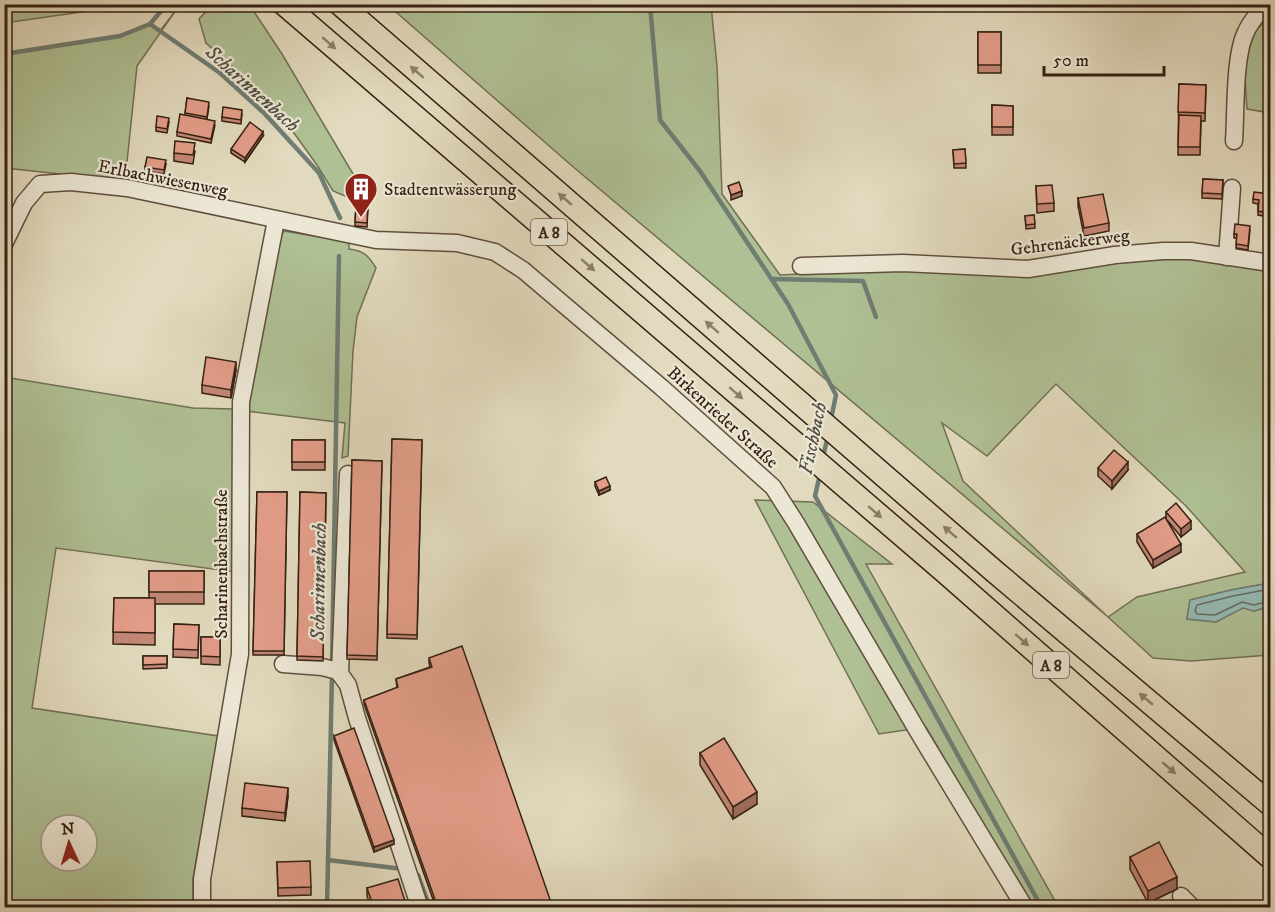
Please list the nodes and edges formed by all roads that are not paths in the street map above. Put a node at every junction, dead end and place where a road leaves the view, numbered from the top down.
1 (284, 4) edge
2 (340, 4) edge
3 (1265, 4) edge
4 (1234, 141) dead end
5 (1232, 188) dead end
6 (276, 220) junction
7 (4, 244) edge
8 (1227, 257) junction
9 (1270, 263) edge
10 (801, 266) dead end
11 (348, 474) dead end
12 (283, 664) dead end
13 (333, 671) junction
14 (1270, 804) edge
15 (1270, 857) edge
16 (202, 908) edge
17 (420, 908) edge
18 (1025, 908) edge

1 -> 15 highway, A 8
14 -> 2 highway, A 8
3 - 4 street
5 - 8 street
6 - 7 street, Erlbachwiesenweg
6 - 16 street, Scharinenbachstraße
6 - 18 street, Birkenrieder Straße
8 - 9 street, Gehrenäckerweg
8 - 10 street, Gehrenäckerweg
11 - 13 street
12 - 13 street
13 - 17 street

